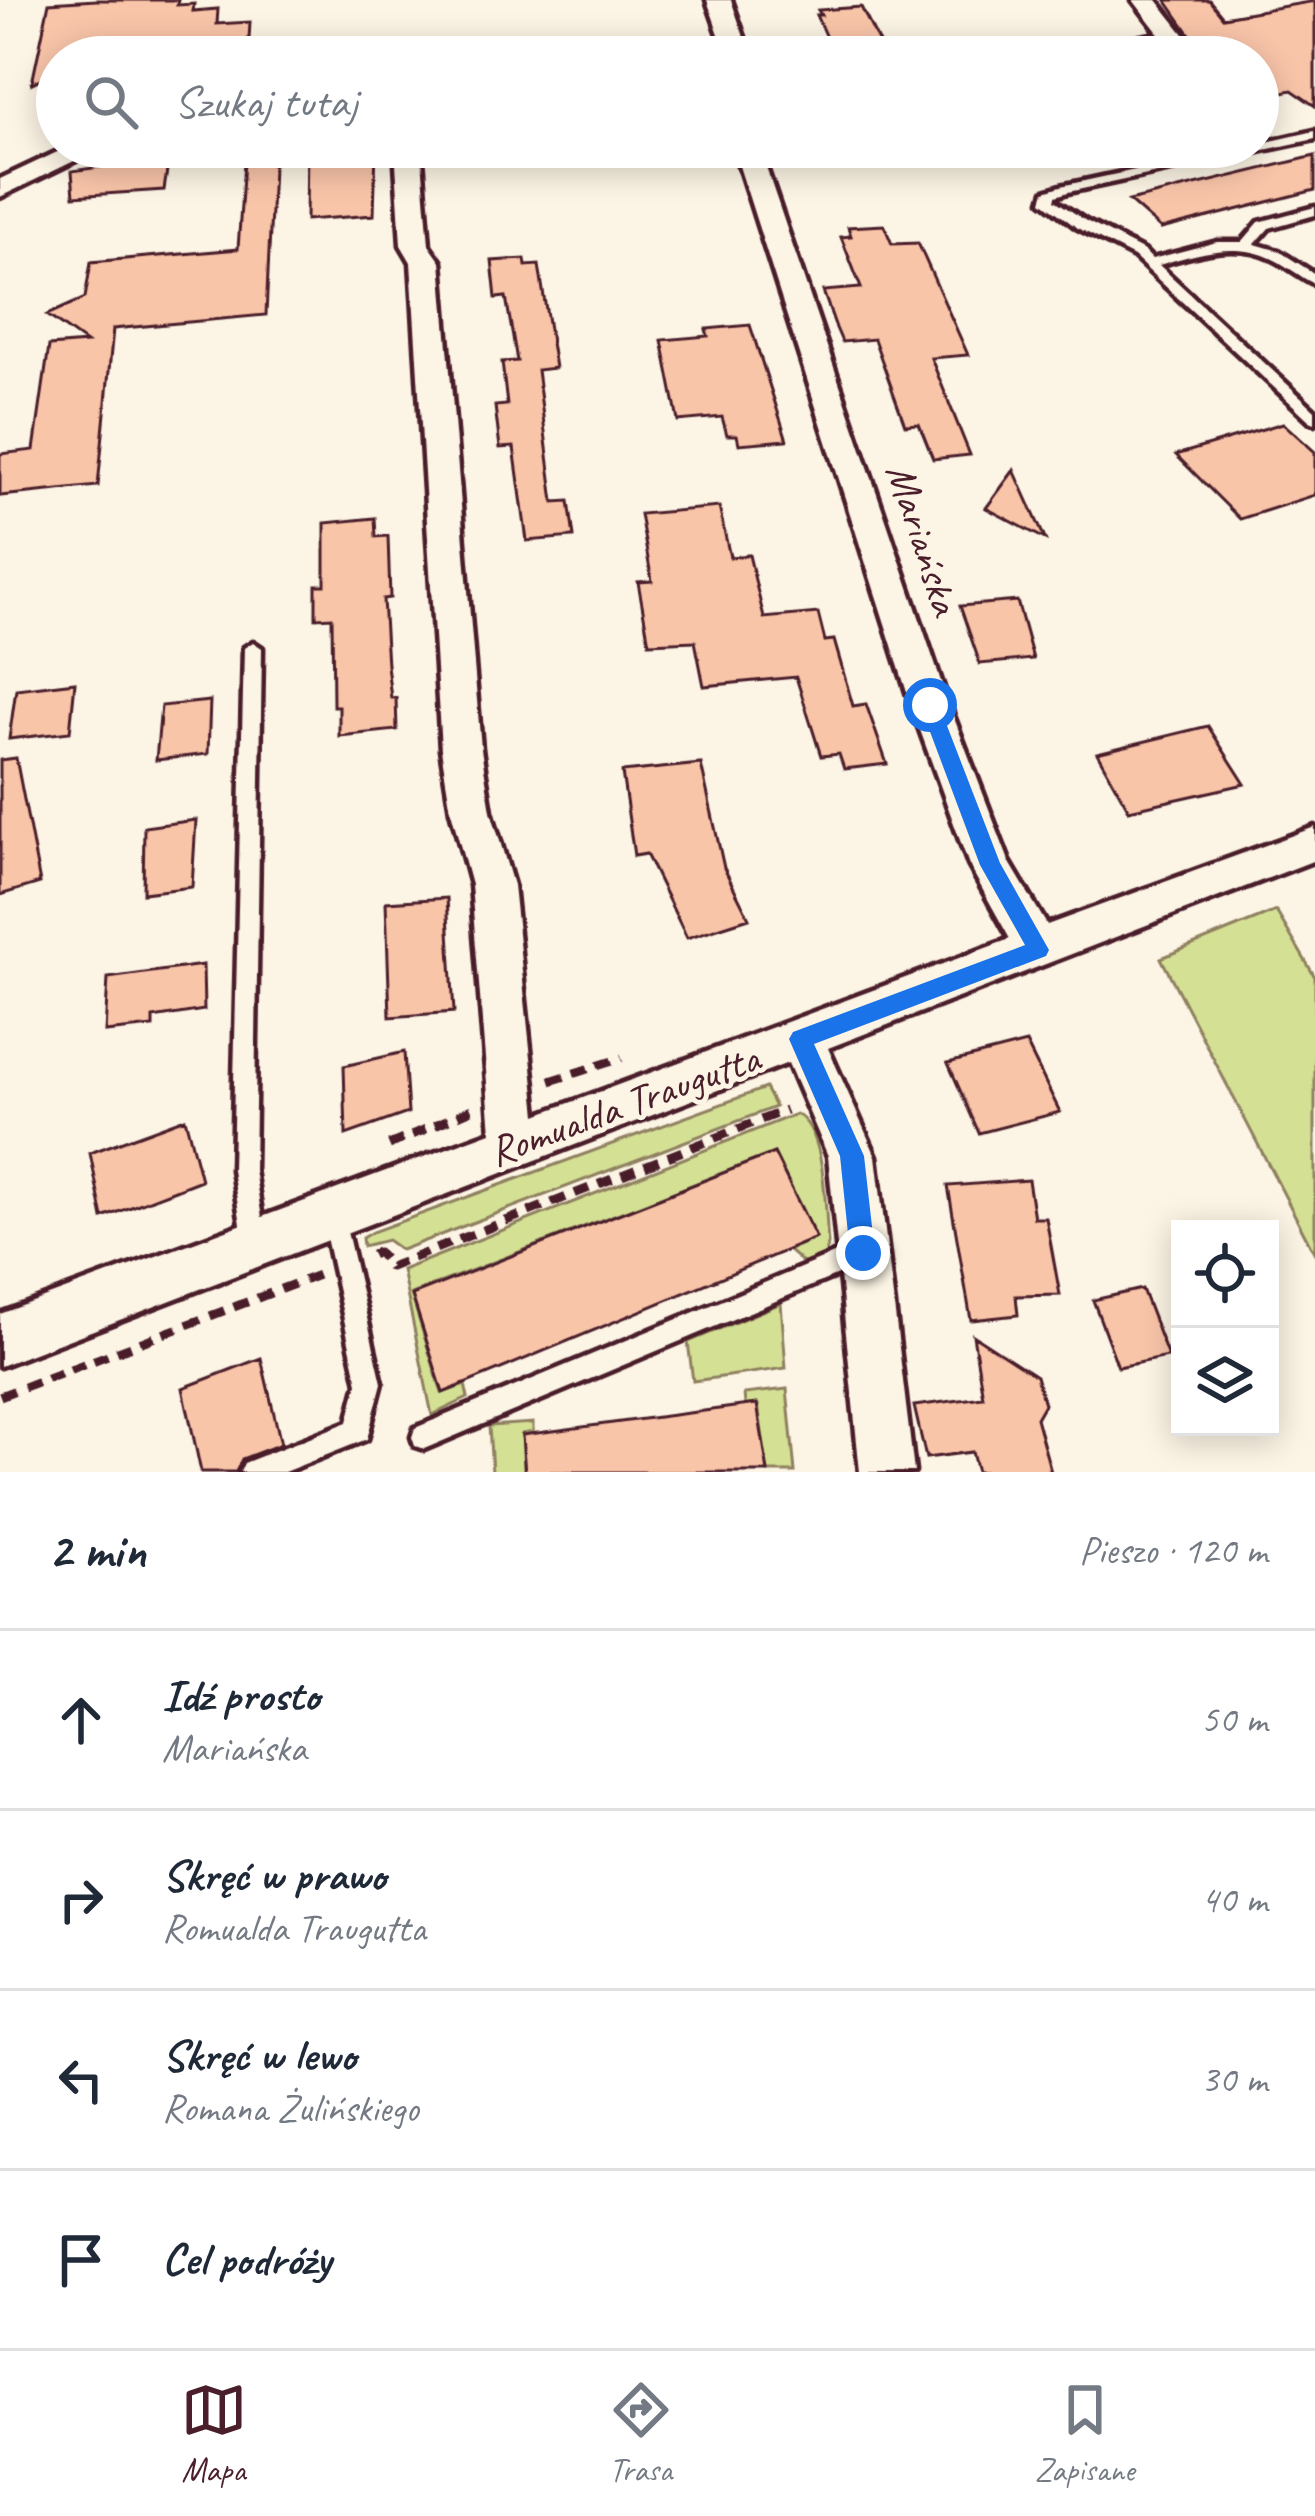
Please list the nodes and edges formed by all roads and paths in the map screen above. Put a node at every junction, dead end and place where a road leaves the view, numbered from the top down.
1 (719, 0) edge
2 (1145, 0) edge
3 (732, 36) edge
4 (1173, 36) edge
5 (1315, 135) edge
6 (1279, 143) edge
7 (42, 168) edge
8 (410, 168) edge
9 (753, 168) edge
10 (1167, 168) edge
11 (3, 185) edge
12 (1315, 211) edge
13 (1247, 245) junction
14 (1150, 264) junction
15 (1315, 280) edge
16 (1315, 418) edge
17 (253, 648) dead end
18 (1315, 843) edge
19 (1039, 950) junction
20 (801, 1039) junction
21 (803, 1103) dead end
22 (517, 1145) junction
23 (332, 1214) junction
24 (255, 1243) junction
25 (863, 1253) junction
26 (345, 1265) junction
27 (0, 1340) edge
28 (0, 1396) edge
29 (424, 1437) dead end
30 (253, 1472) edge
31 (887, 1472) edge

1 - 3 street
2 - 4 street
5 - 6 lane
7 - 11 street
8 - 22 street
9 - 19 street, Mariańska
10 - 14 lane
12 - 13 lane
13 - 14 lane
13 - 15 lane
14 - 16 lane
17 - 24 lane
18 - 19 street, Romualda Traugutta
19 - 20 street, Romualda Traugutta
20 - 22 street, Romualda Traugutta
20 - 25 street
21 - 26 path
22 - 23 street, Romualda Traugutta
23 - 24 street, Romualda Traugutta
23 - 26 lane
24 - 27 street, Romualda Traugutta
25 - 29 lane
25 - 31 street
26 - 28 path
26 - 30 lane

